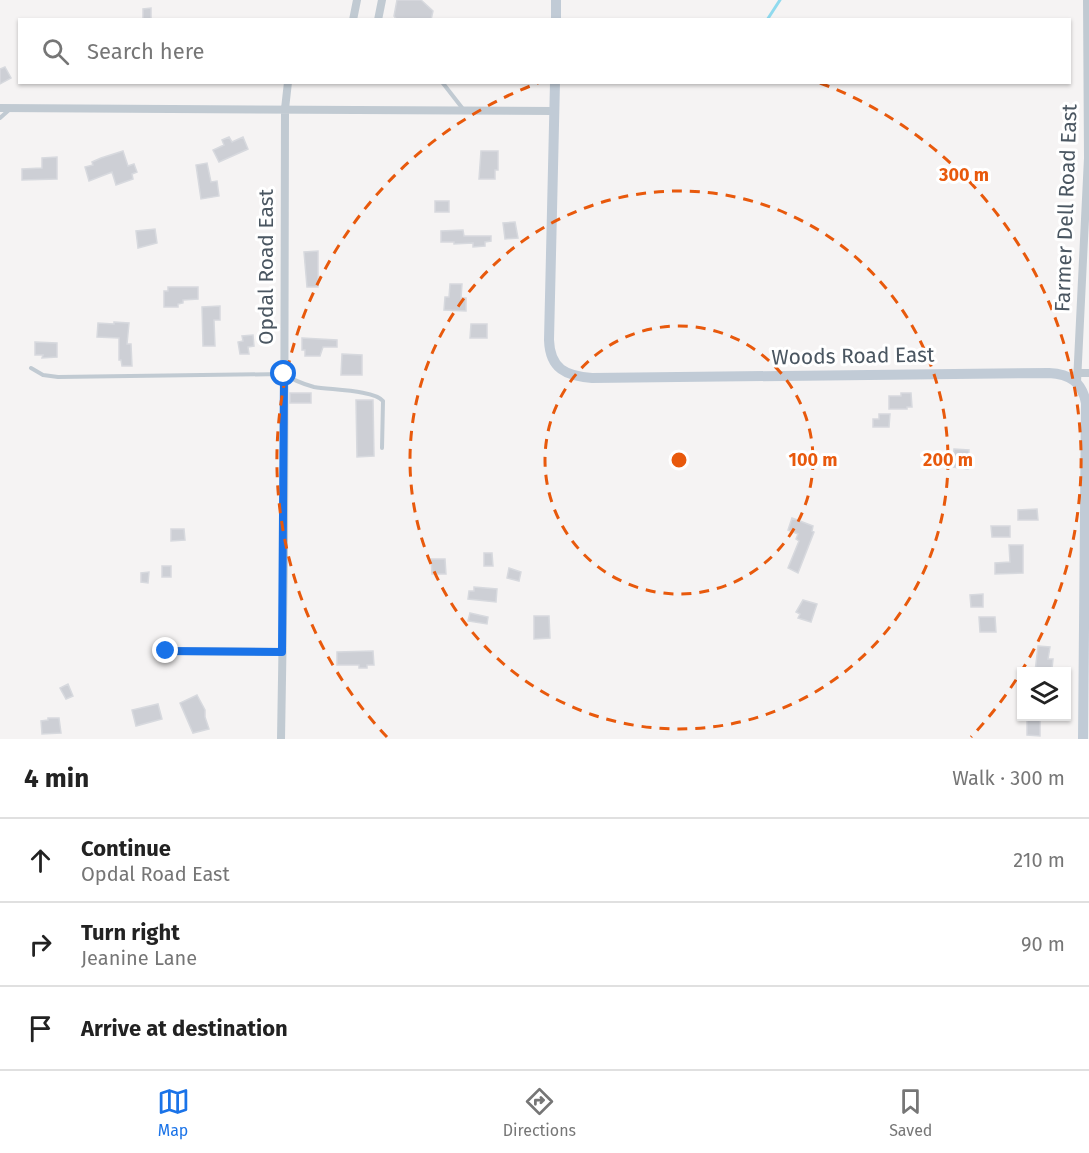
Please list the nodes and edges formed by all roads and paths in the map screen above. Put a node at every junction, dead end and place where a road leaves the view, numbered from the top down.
1 (357, 0) edge
2 (382, 0) edge
3 (556, 0) edge
4 (1088, 0) edge
5 (352, 18) edge
6 (378, 18) edge
7 (556, 18) edge
8 (288, 84) edge
9 (444, 84) edge
10 (555, 84) edge
11 (0, 108) edge
12 (12, 108) junction
13 (285, 109) junction
14 (463, 110) junction
15 (554, 111) junction
16 (0, 118) edge
17 (1089, 158) edge
18 (31, 368) dead end
19 (1089, 373) edge
20 (284, 374) junction
21 (1077, 377) junction
22 (382, 448) dead end
23 (1087, 483) edge
24 (166, 651) dead end
25 (282, 652) junction
26 (281, 739) edge
27 (1083, 739) edge

1 - 5 street
2 - 6 street
3 - 7 main road
4 - 17 street, Farmer Dell Road East
8 - 13 street, Opdal Road East
9 - 14 lane
10 - 15 main road, Woods Road East
11 - 12 street
12 - 13 street
12 - 16 lane
13 - 14 street
13 - 20 street, Opdal Road East
14 - 15 street
15 - 21 main road, Woods Road East
17 - 21 street, Farmer Dell Road East
18 - 20 lane
19 - 21 street
20 - 22 lane
20 - 25 street, Opdal Road East
21 - 23 main road
23 - 27 main road
24 - 25 street
25 - 26 street, Opdal Road East

